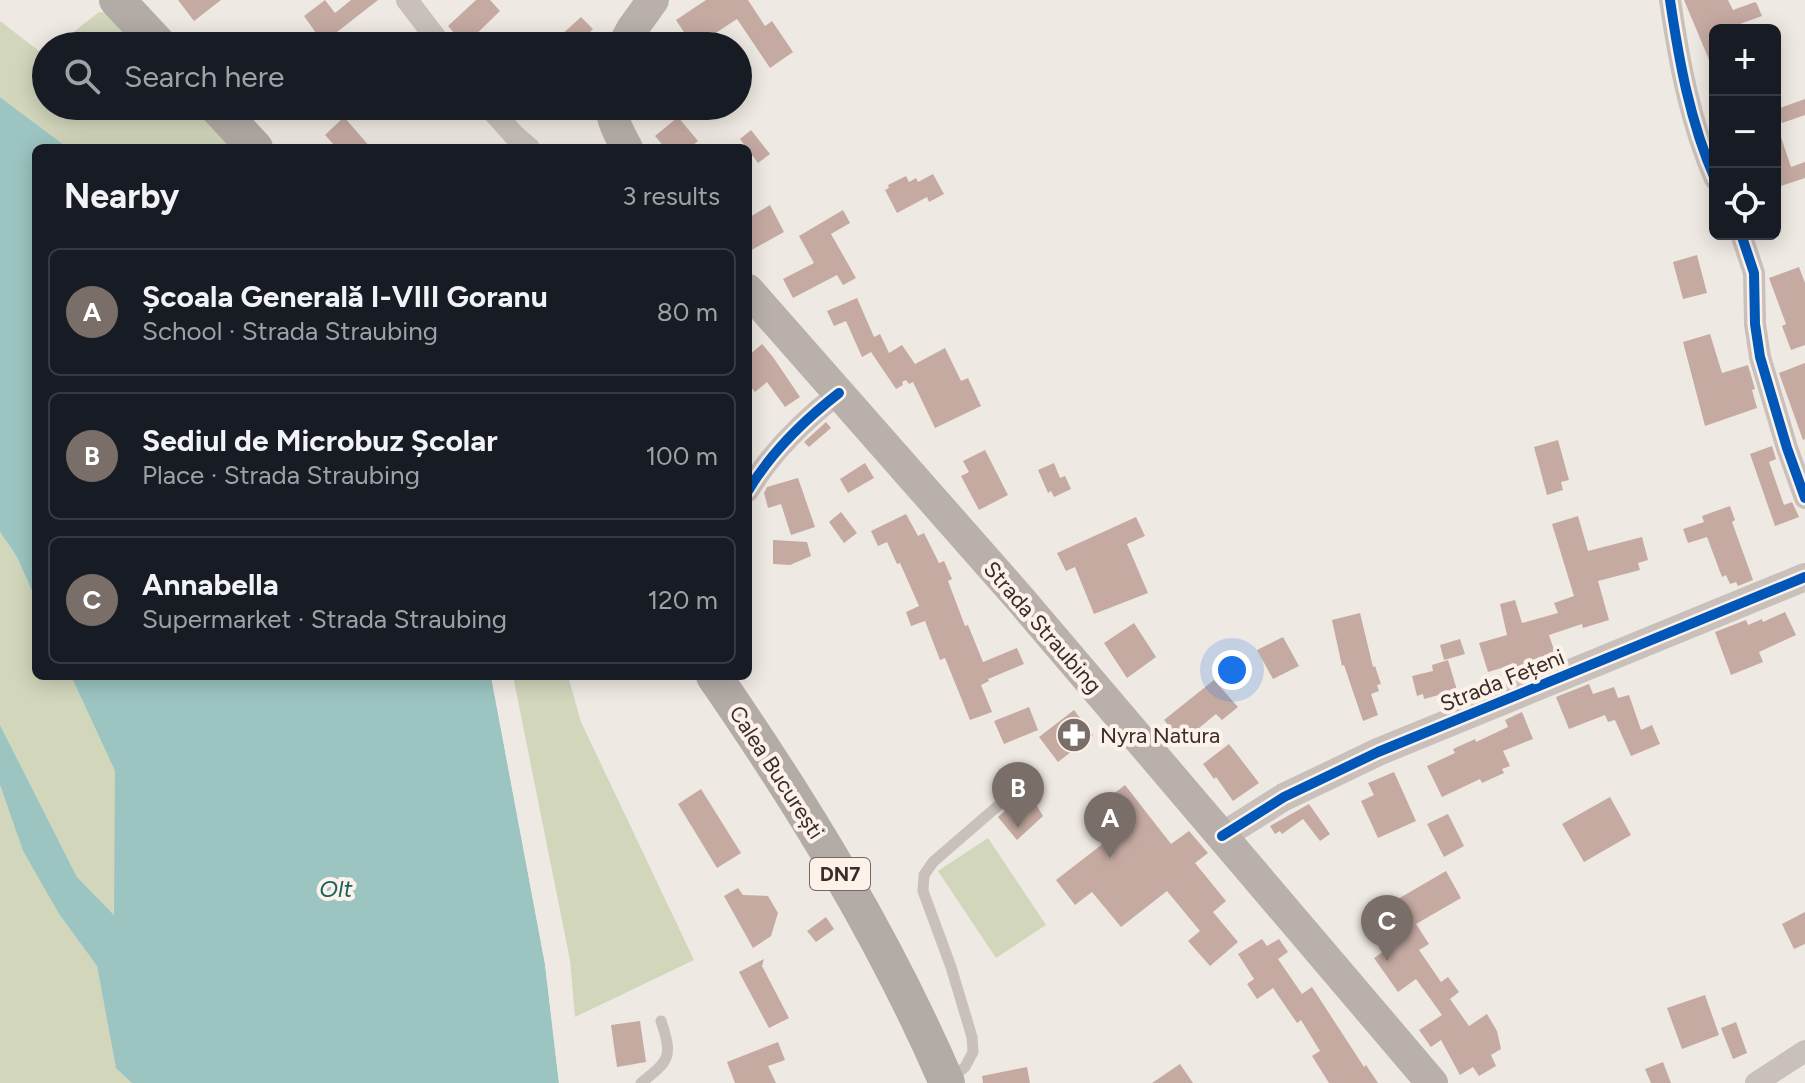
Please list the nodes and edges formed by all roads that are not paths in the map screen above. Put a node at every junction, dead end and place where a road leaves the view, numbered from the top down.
1 (117, 0) edge
2 (407, 0) edge
3 (653, 0) edge
4 (1670, 0) edge
5 (147, 32) edge
6 (431, 32) edge
7 (630, 32) edge
8 (229, 120) edge
9 (501, 120) edge
10 (614, 120) edge
11 (251, 144) edge
12 (524, 144) edge
13 (625, 144) edge
14 (1711, 168) edge
15 (1743, 240) edge
16 (752, 295) edge
17 (839, 393) junction
18 (752, 485) edge
19 (1805, 498) edge
20 (1805, 577) edge
21 (717, 680) edge
22 (1021, 786) dead end
23 (1222, 836) junction
24 (661, 1021) dead end
25 (1805, 1051) edge
26 (1766, 1080) edge
27 (947, 1082) edge
28 (641, 1083) edge
29 (1432, 1083) edge

1 - 5 highway
2 - 6 street
3 - 7 main road
4 - 14 street
8 - 11 highway
9 - 12 street
10 - 13 main road
15 - 19 street
16 - 17 main road, Strada Straubing
17 - 18 street
17 - 23 main road, Strada Straubing
20 - 23 street, Strada Fețeni
21 - 27 highway, Calea București / DN7
22 - 27 lane
23 - 29 main road, Strada Straubing
24 - 28 lane
25 - 26 street

